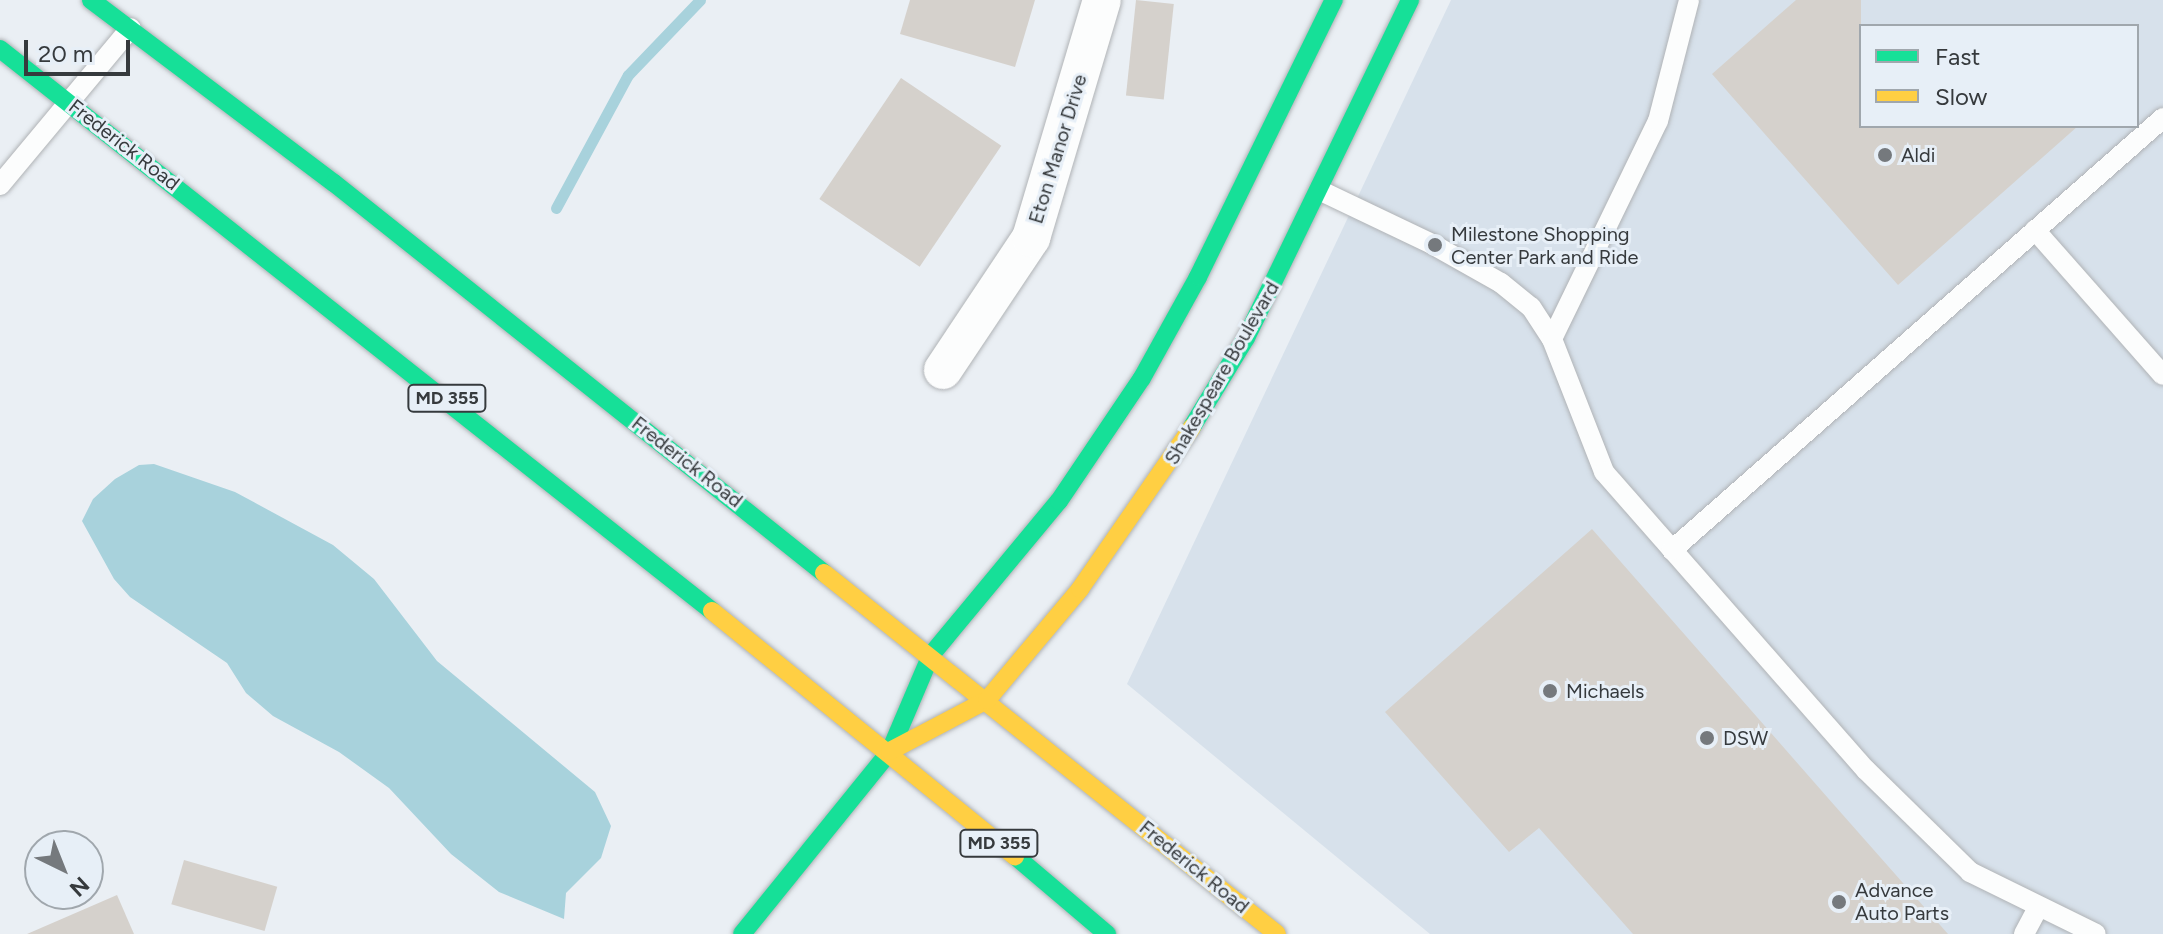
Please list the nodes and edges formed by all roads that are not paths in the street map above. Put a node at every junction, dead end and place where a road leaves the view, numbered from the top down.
1 (91, 0) edge
2 (1102, 0) edge
3 (1334, 0) edge
4 (1410, 0) edge
5 (1689, 0) edge
6 (131, 28) junction
7 (0, 49) edge
8 (68, 102) junction
9 (2163, 118) edge
10 (0, 185) edge
11 (1321, 191) junction
12 (2035, 230) junction
13 (1552, 339) junction
14 (943, 370) dead end
15 (2163, 375) edge
16 (1672, 550) junction
17 (931, 655) junction
18 (987, 700) junction
19 (890, 751) junction
20 (2038, 908) junction
21 (742, 934) edge
22 (1107, 934) edge
23 (1277, 934) edge
24 (2024, 934) edge
25 (2096, 934) edge

1 - 6 main road, Frederick Road
2 - 14 street, Eton Manor Drive
3 - 17 main road, Shakespeare Boulevard
4 - 11 main road, Shakespeare Boulevard
5 - 13 lane
6 - 8 lane
6 - 17 main road, Frederick Road
7 - 8 main road, Frederick Road / MD 355
8 - 10 lane
8 - 19 main road, Frederick Road / MD 355
9 - 12 lane
11 - 13 lane
11 - 18 main road, Shakespeare Boulevard
12 - 15 lane
12 - 16 lane
13 - 16 lane
16 - 20 lane
17 - 18 main road, Frederick Road
17 - 19 main road, Shakespeare Boulevard
18 - 19 main road, Shakespeare Boulevard
18 - 23 main road, Frederick Road
19 - 21 main road, Shakespeare Boulevard
19 - 22 main road, Frederick Road / MD 355
20 - 24 lane
20 - 25 lane

